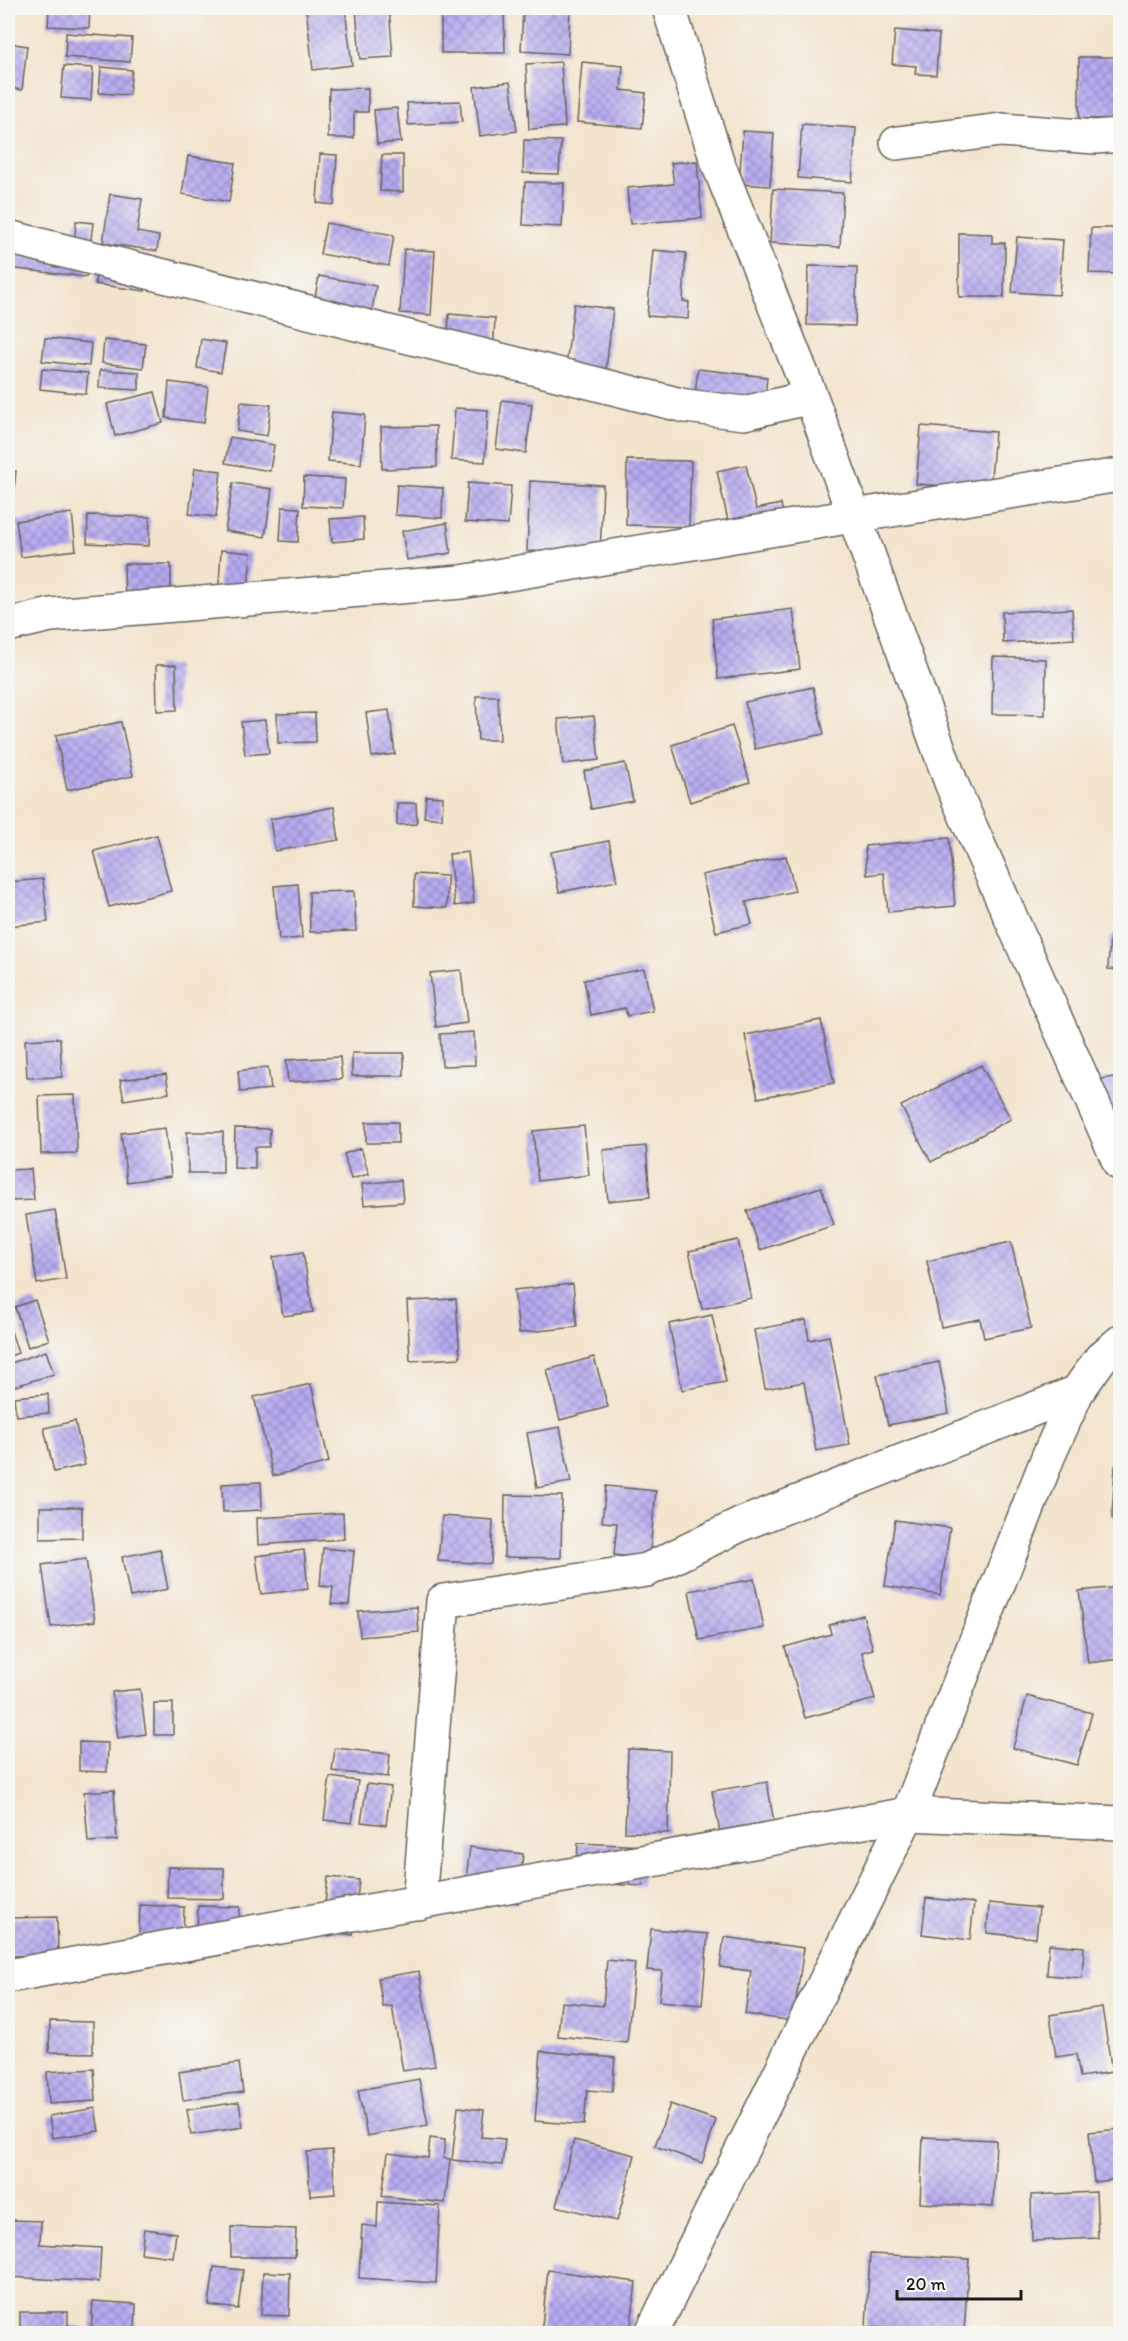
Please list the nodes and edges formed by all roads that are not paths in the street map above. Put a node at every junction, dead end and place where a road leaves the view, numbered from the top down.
1 (669, 8) edge
2 (1120, 135) edge
3 (897, 143) dead end
4 (8, 237) edge
5 (811, 397) junction
6 (1120, 475) edge
7 (853, 516) junction
8 (8, 625) edge
9 (1120, 1164) edge
10 (1120, 1342) edge
11 (1077, 1392) junction
12 (908, 1814) junction
13 (1120, 1823) edge
14 (419, 1903) junction
15 (8, 1976) edge
16 (651, 2334) edge

1 - 5 street
2 - 3 street
4 - 5 street
5 - 7 street
6 - 7 street
7 - 8 street
7 - 9 street
10 - 11 street
11 - 12 street
11 - 14 street
12 - 13 street
12 - 14 street
12 - 16 street
14 - 15 street

